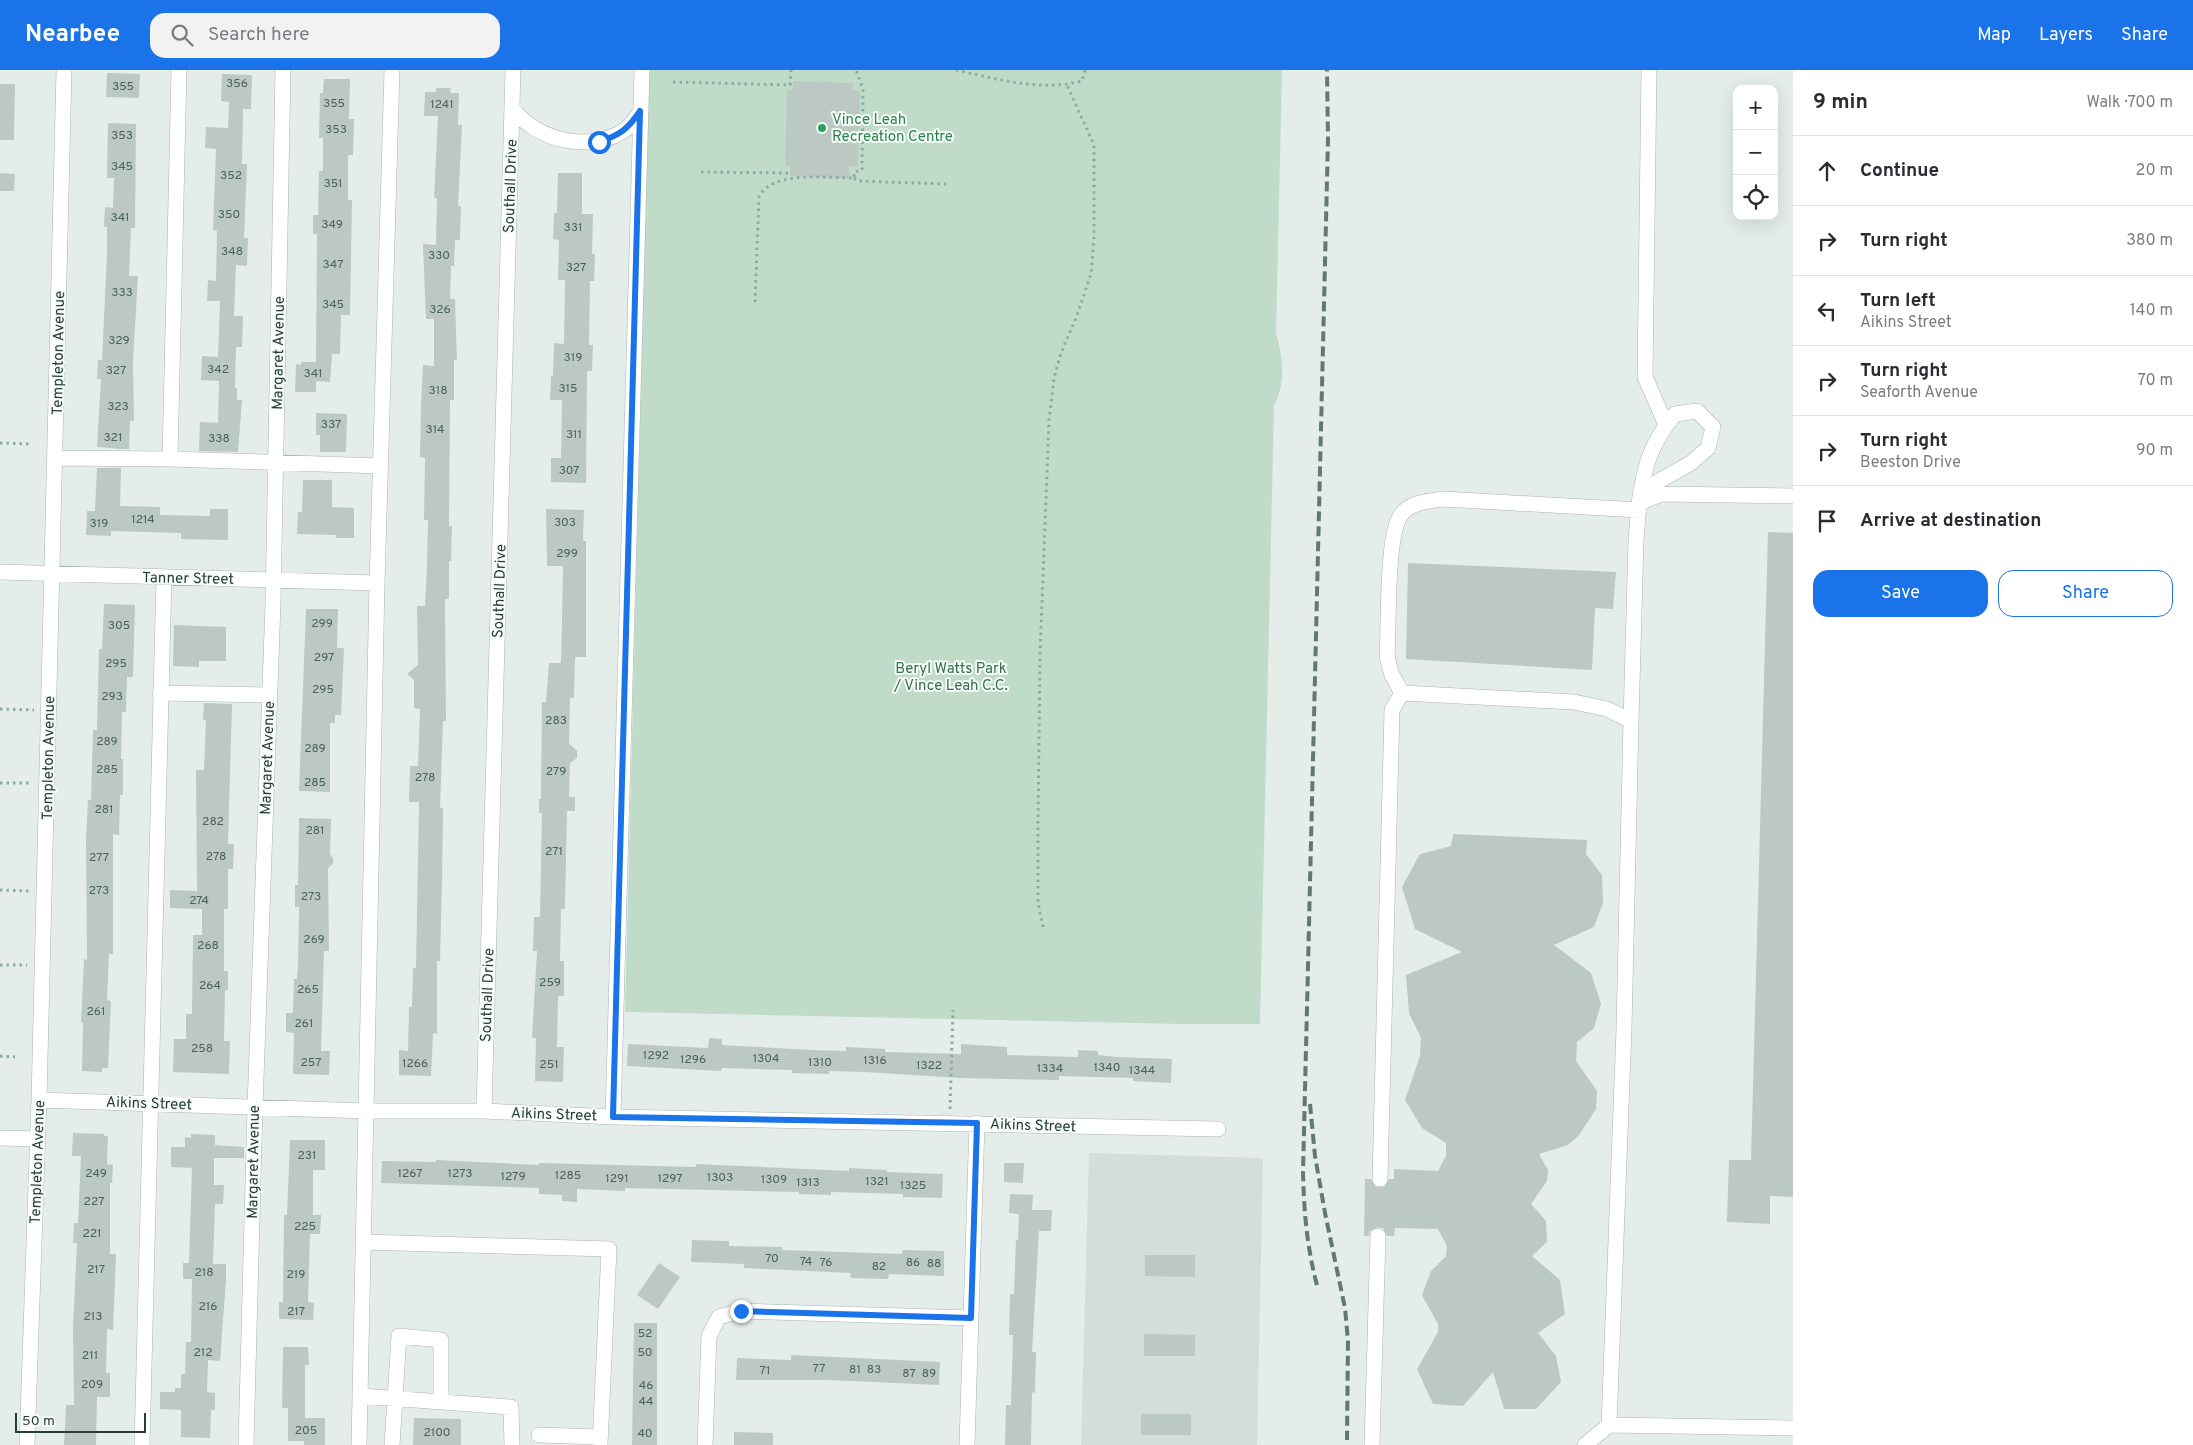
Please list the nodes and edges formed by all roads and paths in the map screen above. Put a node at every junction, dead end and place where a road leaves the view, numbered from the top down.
1 (64, 70) edge
2 (179, 70) edge
3 (283, 70) edge
4 (392, 70) edge
5 (514, 70) edge
6 (642, 70) edge
7 (791, 70) edge
8 (856, 70) edge
9 (956, 70) edge
10 (1085, 70) edge
11 (1649, 70) edge
12 (674, 82) dead end
13 (1067, 85) junction
14 (512, 108) junction
15 (640, 111) junction
16 (701, 172) dead end
17 (788, 173) dead end
18 (854, 178) junction
19 (946, 184) dead end
20 (755, 302) dead end
21 (1666, 425) junction
22 (0, 443) edge
23 (32, 444) dead end
24 (55, 458) junction
25 (170, 459) junction
26 (276, 462) junction
27 (380, 466) junction
28 (1793, 496) edge
29 (1639, 507) junction
30 (0, 572) edge
31 (52, 575) junction
32 (164, 578) junction
33 (273, 580) junction
34 (377, 582) junction
35 (160, 693) junction
36 (1402, 693) junction
37 (270, 695) junction
38 (0, 709) edge
39 (49, 710) junction
40 (1631, 721) junction
41 (0, 782) edge
42 (48, 782) junction
43 (0, 890) edge
44 (45, 891) junction
45 (1043, 927) dead end
46 (0, 964) edge
47 (43, 965) junction
48 (953, 1010) dead end
49 (0, 1056) edge
50 (15, 1057) dead end
51 (39, 1100) junction
52 (151, 1103) junction
53 (255, 1107) junction
54 (366, 1111) junction
55 (484, 1111) junction
56 (613, 1117) junction
57 (949, 1122) junction
58 (977, 1123) junction
59 (1218, 1129) dead end
60 (0, 1138) edge
61 (38, 1139) junction
62 (1380, 1179) dead end
63 (1378, 1236) dead end
64 (363, 1242) junction
65 (971, 1318) junction
66 (360, 1396) junction
67 (395, 1398) junction
68 (441, 1402) junction
69 (1610, 1425) junction
70 (1793, 1428) edge
71 (539, 1435) dead end
72 (600, 1441) edge
73 (27, 1445) edge
74 (142, 1445) edge
75 (246, 1445) edge
76 (359, 1445) edge
77 (392, 1445) edge
78 (512, 1445) edge
79 (705, 1445) edge
80 (967, 1445) edge
81 (1372, 1445) edge
82 (1585, 1445) edge

1 - 24 street, Templeton Avenue
2 - 25 street
3 - 26 street, Margaret Avenue
4 - 27 street
5 - 14 street, Southall Drive
6 - 15 street
7 - 12 path
8 - 18 path
9 - 13 path
10 - 13 path
11 - 21 street
13 - 45 path
14 - 15 street
14 - 55 street, Southall Drive
15 - 56 street
16 - 17 path
18 - 19 path
18 - 20 path
21 - 29 street
21 - 29 street
22 - 23 path
24 - 25 street
24 - 31 street, Templeton Avenue
25 - 26 street
26 - 27 street
26 - 33 street, Margaret Avenue
27 - 34 street
28 - 29 street
29 - 36 street
29 - 40 street
30 - 31 street, Tanner Street
31 - 32 street, Tanner Street
31 - 39 street, Templeton Avenue
32 - 33 street, Tanner Street
32 - 35 street
33 - 34 street, Tanner Street
33 - 37 street, Margaret Avenue
34 - 54 street
35 - 37 street
35 - 52 street
36 - 40 street
36 - 62 street
37 - 53 street, Margaret Avenue
38 - 39 path
39 - 42 street, Templeton Avenue
40 - 69 street
41 - 42 path
42 - 44 street, Templeton Avenue
43 - 44 path
44 - 47 street, Templeton Avenue
46 - 47 path
47 - 51 street, Templeton Avenue
48 - 57 path
49 - 50 path
51 - 52 street, Aikins Street
51 - 61 street, Templeton Avenue
52 - 53 street, Aikins Street
52 - 74 street
53 - 54 street, Aikins Street
53 - 75 street, Margaret Avenue
54 - 55 street, Aikins Street
54 - 64 street
55 - 56 street, Aikins Street
56 - 57 street, Aikins Street
57 - 58 street, Aikins Street
58 - 59 street, Aikins Street
58 - 65 street
60 - 61 street
61 - 73 street, Templeton Avenue
63 - 81 street
64 - 66 street
64 - 72 street
65 - 79 street
65 - 80 street
66 - 67 street
66 - 76 street
67 - 68 street
67 - 68 street
67 - 77 street
68 - 78 street
69 - 70 street
69 - 82 street
71 - 72 street

